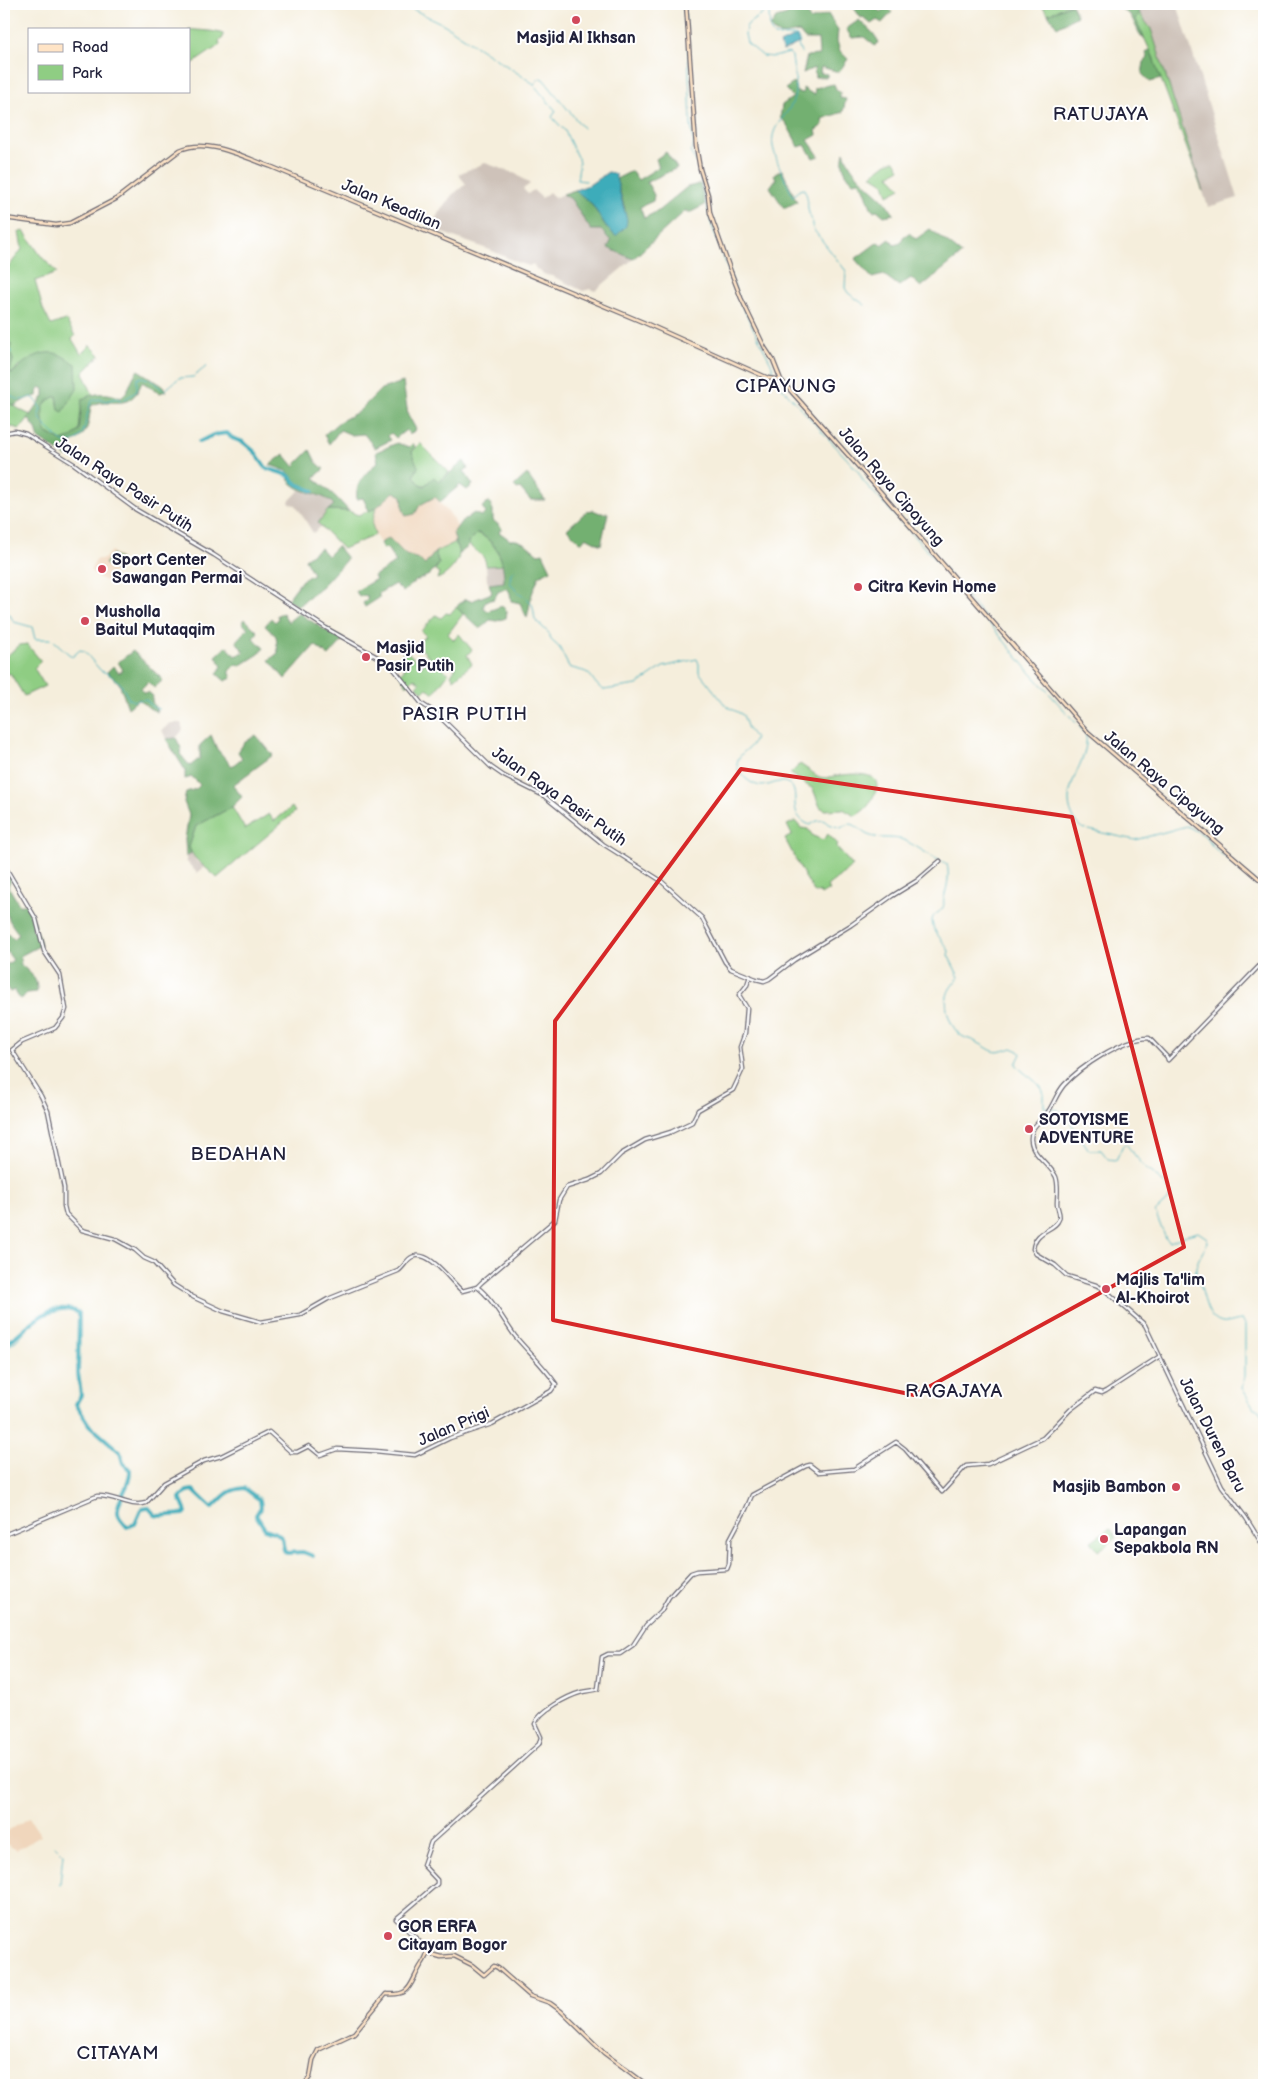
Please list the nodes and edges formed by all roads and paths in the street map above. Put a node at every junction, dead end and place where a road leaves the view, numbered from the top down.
1 (686, 4) edge
2 (4, 218) edge
3 (776, 378) junction
4 (4, 433) edge
5 (940, 861) dead end
6 (4, 865) edge
7 (1264, 883) edge
8 (1264, 961) edge
9 (750, 976) junction
10 (477, 1287) junction
11 (1160, 1356) junction
12 (4, 1535) edge
13 (1264, 1547) edge
14 (427, 1953) junction
15 (304, 2085) edge
16 (647, 2085) edge

1 - 3 main road, Jalan Raya Cipayung
2 - 3 main road, Jalan Keadilan
3 - 7 main road, Jalan Raya Cipayung
4 - 9 street, Jalan Raya Pasir Putih
5 - 9 street
6 - 10 street
8 - 11 street, Jalan Duren Baru
9 - 10 street
10 - 12 street, Jalan Prigi
11 - 13 street, Jalan Duren Baru
11 - 14 street
14 - 15 main road
14 - 16 main road

